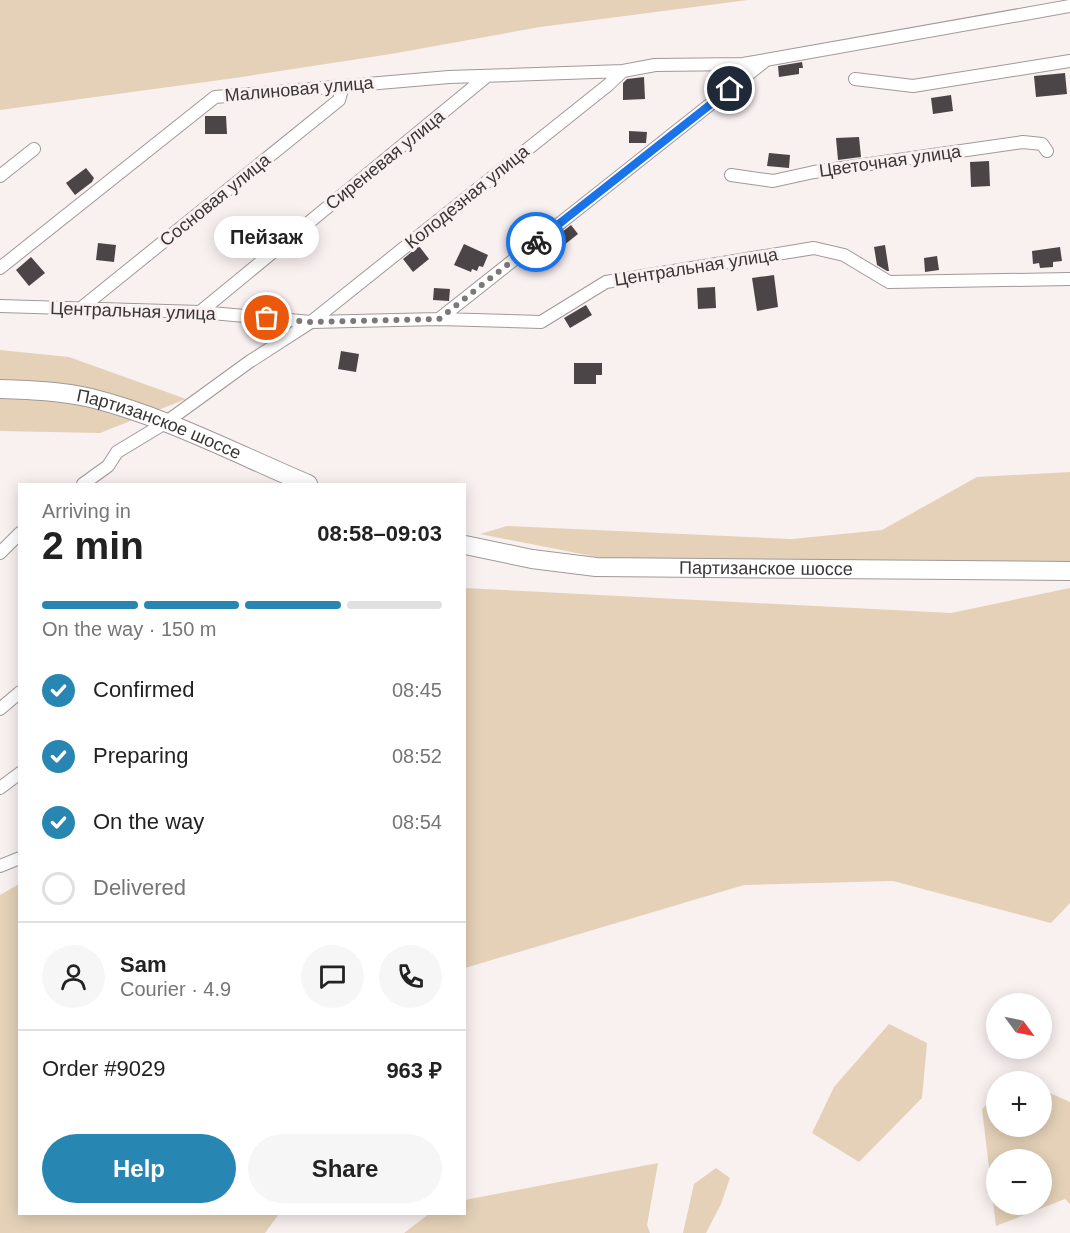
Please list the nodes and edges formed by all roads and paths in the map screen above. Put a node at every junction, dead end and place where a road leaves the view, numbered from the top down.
1 (1070, 6) edge
2 (767, 60) junction
3 (1070, 61) edge
4 (623, 71) junction
5 (487, 76) junction
6 (855, 79) dead end
7 (343, 86) junction
8 (34, 149) dead end
9 (1047, 151) dead end
10 (731, 175) dead end
11 (0, 176) edge
12 (0, 268) edge
13 (1070, 279) edge
14 (0, 306) edge
15 (80, 309) junction
16 (200, 312) junction
17 (439, 319) junction
18 (311, 322) junction
19 (0, 389) edge
20 (165, 423) junction
21 (85, 483) edge
22 (306, 483) edge
23 (18, 535) edge
24 (466, 545) edge
25 (0, 553) edge
26 (1070, 571) edge
27 (18, 694) edge
28 (0, 709) edge
29 (18, 774) edge
30 (0, 788) edge
31 (18, 859) edge
32 (0, 866) edge

1 - 2 street, Малиновая улица
2 - 4 street, Малиновая улица
2 - 17 street
3 - 6 street
4 - 5 street, Малиновая улица
4 - 18 street, Колодезная улица
5 - 7 street, Малиновая улица
5 - 16 street, Сиреневая улица
7 - 12 street, Малиновая улица
7 - 15 street, Сосновая улица
8 - 11 street
9 - 10 street, Цветочная улица
13 - 17 street, Центральная улица
14 - 15 street, Центральная улица
15 - 16 street, Центральная улица
16 - 18 street, Центральная улица
17 - 18 street, Центральная улица
18 - 20 street, Колодезная улица
19 - 20 main road, Партизанское шоссе
20 - 21 street, Колодезная улица
20 - 22 main road, Партизанское шоссе
23 - 25 street
24 - 26 main road, Партизанское шоссе
27 - 28 street
29 - 30 street
31 - 32 street

